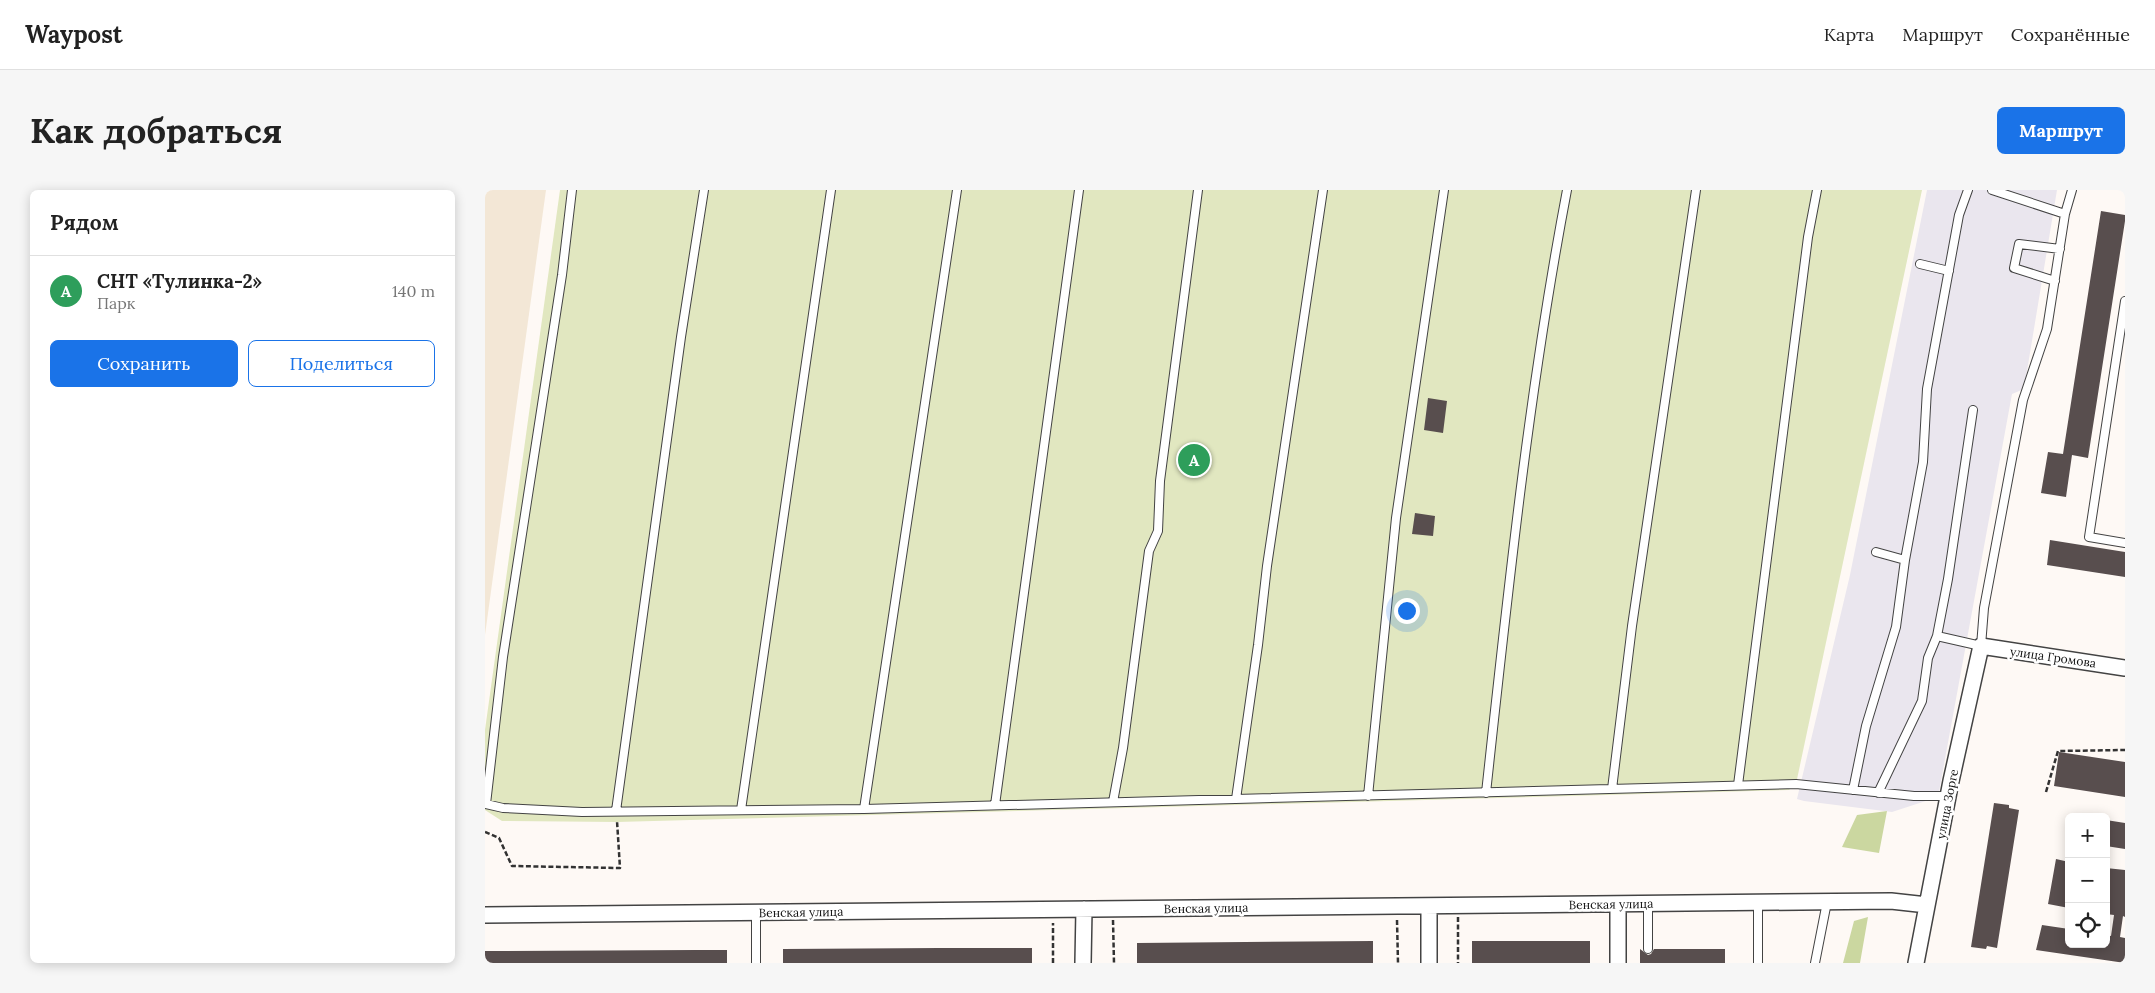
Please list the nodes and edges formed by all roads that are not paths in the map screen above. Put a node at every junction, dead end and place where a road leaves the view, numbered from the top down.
1 (572, 190) edge
2 (704, 190) edge
3 (831, 190) edge
4 (957, 190) edge
5 (1079, 190) edge
6 (1198, 190) edge
7 (1323, 190) edge
8 (1444, 190) edge
9 (1567, 190) edge
10 (1696, 190) edge
11 (1817, 190) edge
12 (1968, 190) edge
13 (1992, 190) edge
14 (2072, 190) edge
15 (2065, 214) junction
16 (2060, 249) junction
17 (1920, 264) dead end
18 (1949, 271) junction
19 (2055, 281) junction
20 (2125, 301) edge
21 (1973, 410) dead end
22 (2125, 543) edge
23 (1876, 552) dead end
24 (1905, 560) junction
25 (1937, 636) junction
26 (1981, 646) junction
27 (2125, 668) edge
28 (1738, 785) junction
29 (1612, 789) junction
30 (1853, 790) junction
31 (1878, 792) junction
32 (1486, 793) junction
33 (1368, 796) junction
34 (1949, 796) junction
35 (1236, 799) junction
36 (1113, 802) junction
37 (995, 805) junction
38 (864, 808) junction
39 (741, 810) junction
40 (616, 811) junction
41 (1757, 902) junction
42 (1827, 902) junction
43 (1648, 903) junction
44 (1618, 904) junction
45 (1927, 905) junction
46 (1429, 906) junction
47 (1084, 909) junction
48 (756, 912) junction
49 (485, 915) edge
50 (1648, 949) dead end
51 (756, 963) edge
52 (1083, 963) edge
53 (1429, 963) edge
54 (1618, 963) edge
55 (1758, 963) edge
56 (1815, 963) edge
57 (1916, 963) edge

1 - 40 lane
2 - 40 lane
3 - 39 lane
4 - 38 lane
5 - 37 lane
6 - 36 lane
7 - 35 lane
8 - 33 lane
9 - 32 lane
10 - 29 lane
11 - 28 lane
12 - 18 lane
13 - 15 lane
14 - 15 lane
15 - 16 lane
16 - 19 lane
16 - 19 lane
17 - 18 lane
18 - 24 lane
19 - 26 lane
20 - 22 lane
21 - 25 lane
23 - 24 lane
24 - 30 lane
25 - 26 lane
25 - 31 lane
26 - 27 street, улица Громова
26 - 34 street, улица Зорге
28 - 29 lane
28 - 30 lane
29 - 32 lane
30 - 31 lane
31 - 34 lane
32 - 33 lane
33 - 35 lane
34 - 45 street, улица Зорге
35 - 36 lane
36 - 37 lane
37 - 38 lane
38 - 39 lane
39 - 40 lane
41 - 42 street, Венская улица
41 - 43 street, Венская улица
41 - 55 lane
42 - 45 street, Венская улица
42 - 56 lane
43 - 44 street, Венская улица
43 - 50 lane
44 - 46 street, Венская улица
44 - 54 street
45 - 57 street, улица Зорге
46 - 47 street, Венская улица
46 - 53 street
47 - 48 street, Венская улица
47 - 52 street
48 - 49 street, Венская улица
48 - 51 lane

